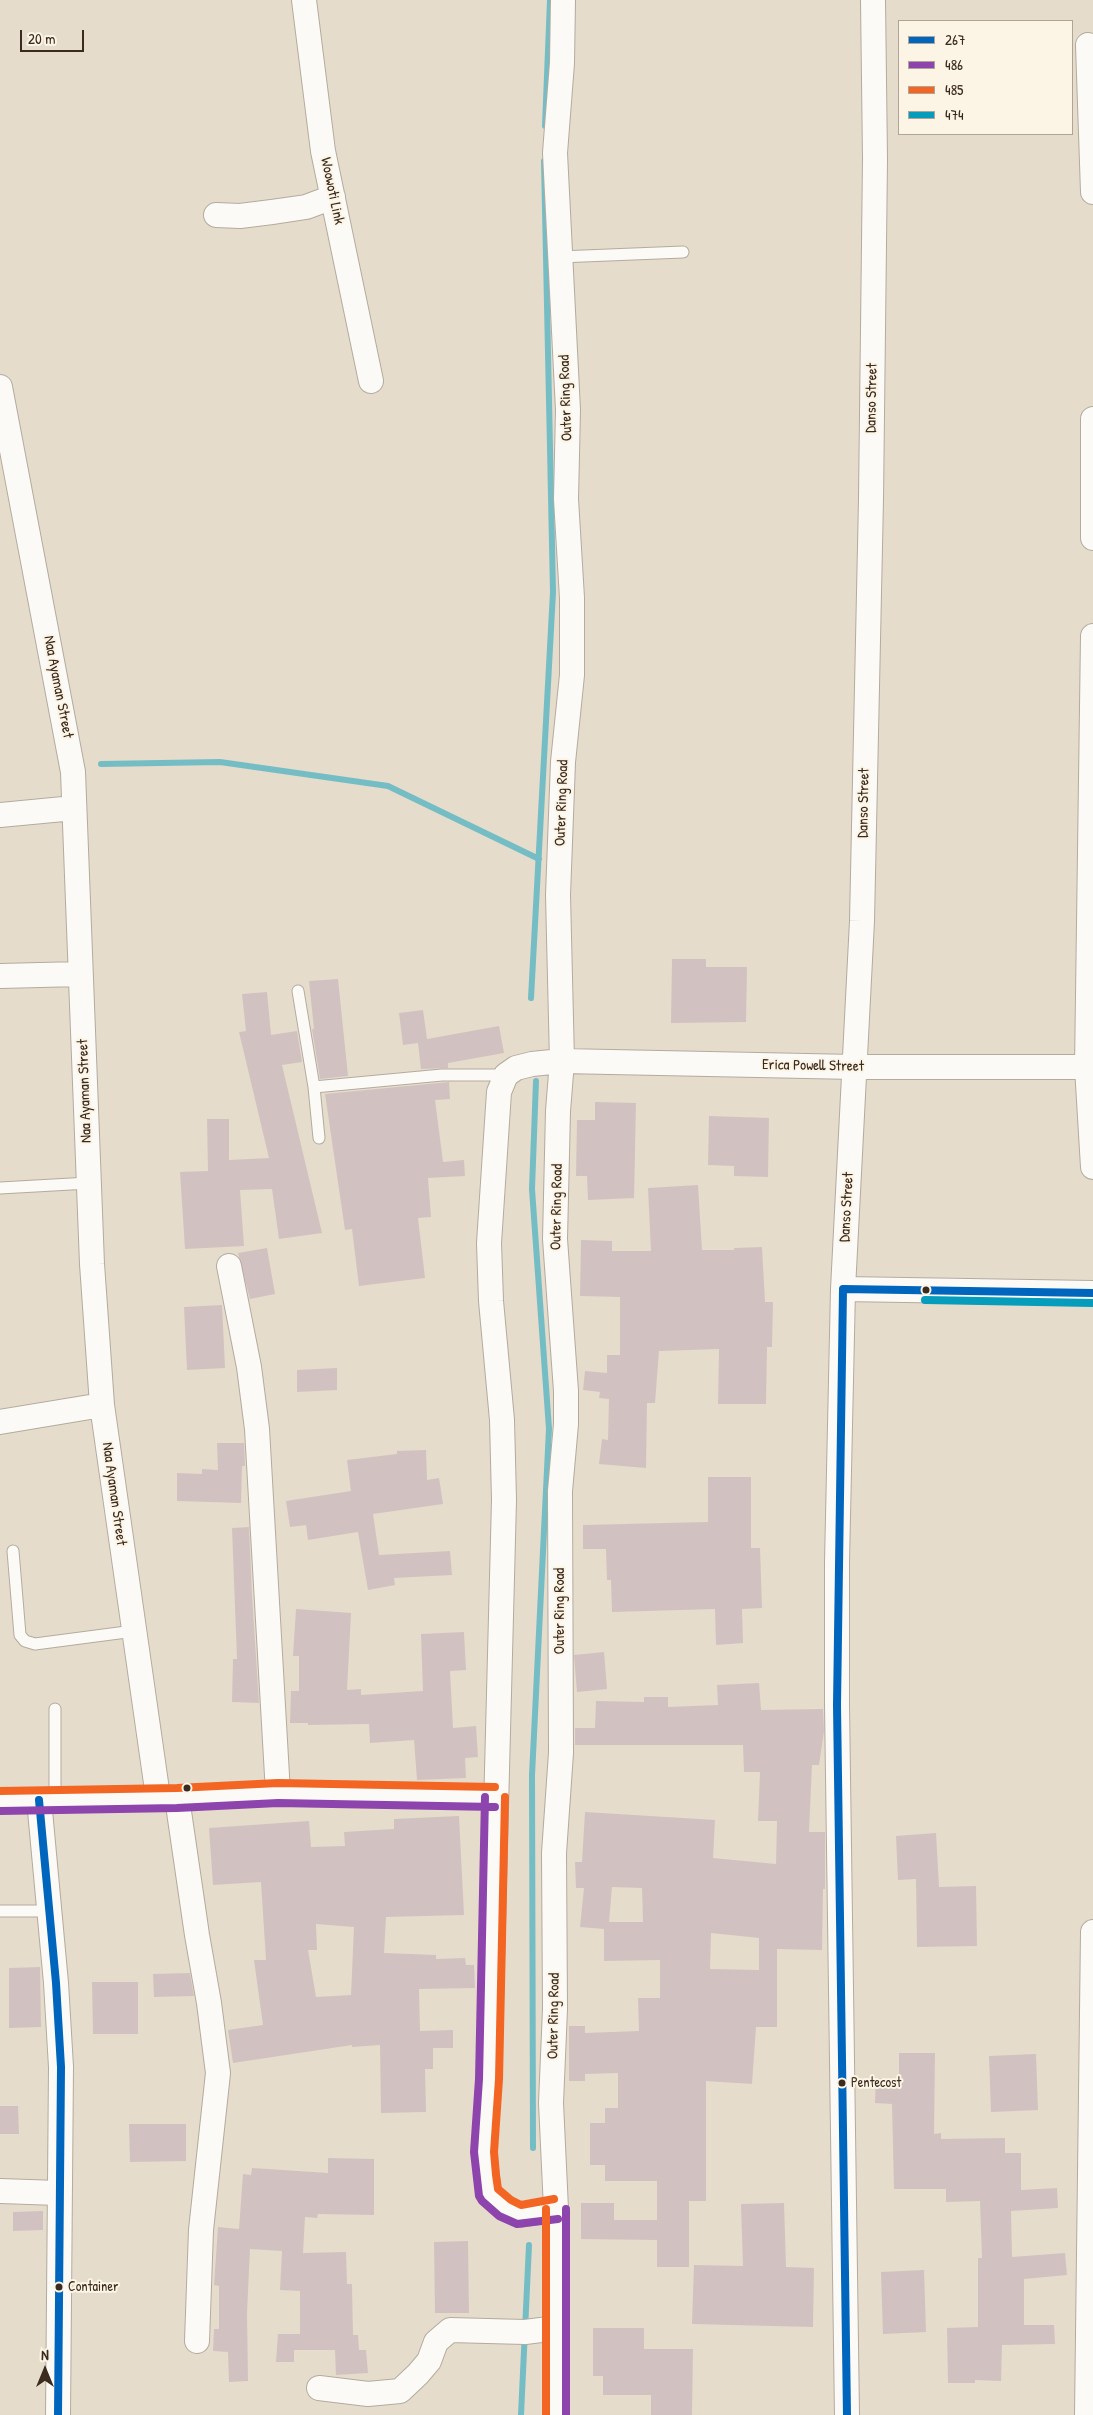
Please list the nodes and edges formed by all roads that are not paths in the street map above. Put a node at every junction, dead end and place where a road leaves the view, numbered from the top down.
1 (304, 0) edge
2 (563, 0) edge
3 (873, 0) edge
4 (1088, 45) dead end
5 (1093, 192) edge
6 (333, 197) junction
7 (216, 215) dead end
8 (683, 252) dead end
9 (559, 256) junction
10 (371, 381) dead end
11 (0, 387) edge
12 (1093, 419) edge
13 (1093, 538) edge
14 (1093, 636) edge
15 (74, 808) junction
16 (0, 815) edge
17 (1091, 829) edge
18 (80, 974) junction
19 (0, 976) edge
20 (298, 991) dead end
21 (562, 1061) junction
22 (855, 1067) junction
23 (1090, 1067) edge
24 (506, 1075) junction
25 (314, 1087) junction
26 (319, 1138) dead end
27 (1093, 1167) edge
28 (89, 1183) junction
29 (0, 1188) edge
30 (229, 1266) dead end
31 (843, 1290) junction
32 (1093, 1292) edge
33 (102, 1405) junction
34 (0, 1422) edge
35 (13, 1551) dead end
36 (134, 1631) junction
37 (56, 1709) dead end
38 (278, 1793) junction
39 (495, 1797) junction
40 (167, 1798) junction
41 (47, 1800) junction
42 (0, 1801) edge
43 (0, 1911) edge
44 (49, 1911) junction
45 (1093, 1932) edge
46 (0, 2191) edge
47 (58, 2193) junction
48 (556, 2209) junction
49 (557, 2328) junction
50 (197, 2341) dead end
51 (319, 2388) dead end
52 (58, 2415) edge
53 (556, 2415) edge
54 (848, 2415) edge
55 (1087, 2415) edge
56 (1093, 2415) edge

1 - 6 street, Woowoti Link
2 - 9 street, Outer Ring Road
3 - 22 street, Danso Street
4 - 5 street
6 - 7 street
6 - 10 street, Woowoti Link
8 - 9 lane
9 - 21 street, Outer Ring Road
11 - 15 street, Naa Ayaman Street
12 - 13 street
14 - 17 street
15 - 16 street
15 - 18 street, Naa Ayaman Street
17 - 23 street
18 - 19 street
18 - 28 street, Naa Ayaman Street
20 - 25 lane
21 - 22 street, Erica Powell Street
21 - 24 street, Erica Powell Street
21 - 48 street, Outer Ring Road
22 - 23 street, Erica Powell Street
22 - 31 street, Danso Street
23 - 27 street
24 - 25 lane
24 - 39 street
25 - 26 lane
28 - 29 lane
28 - 33 street, Naa Ayaman Street
30 - 38 street
31 - 32 street
31 - 54 street, Danso Street
33 - 34 street
33 - 36 street, Naa Ayaman Street
35 - 36 lane
36 - 40 street, Naa Ayaman Street
37 - 41 lane
38 - 39 street
38 - 40 street
39 - 48 street
40 - 41 street
40 - 50 street, Naa Ayaman Street
41 - 42 street
41 - 44 street
43 - 44 lane
44 - 47 street
45 - 55 street
46 - 47 street
47 - 52 street
48 - 49 street, Outer Ring Road
49 - 51 street
49 - 53 street, Outer Ring Road
55 - 56 street

